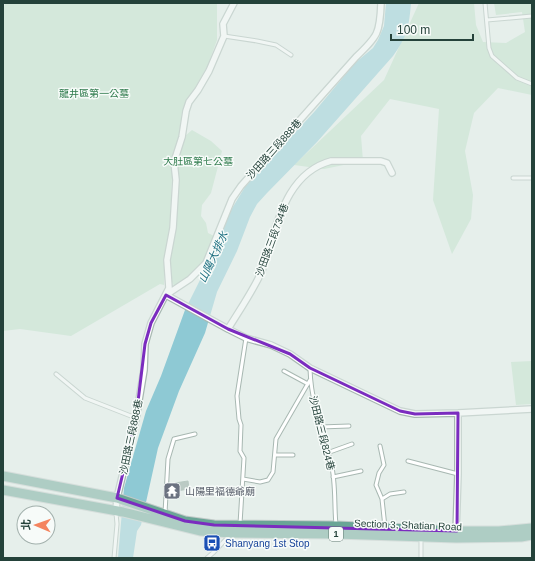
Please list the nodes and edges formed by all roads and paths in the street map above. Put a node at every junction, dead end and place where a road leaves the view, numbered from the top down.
1 (234, 3) edge
2 (381, 3) edge
3 (485, 3) edge
4 (532, 16) edge
5 (487, 20) junction
6 (224, 36) junction
7 (291, 55) dead end
8 (532, 84) edge
9 (392, 173) dead end
10 (513, 178) dead end
11 (532, 178) edge
12 (166, 295) junction
13 (228, 329) junction
14 (246, 338) junction
15 (310, 368) junction
16 (284, 371) dead end
17 (56, 374) dead end
18 (310, 380) junction
19 (308, 384) junction
20 (532, 409) edge
21 (458, 413) junction
22 (136, 418) junction
23 (349, 426) dead end
24 (320, 427) junction
25 (195, 434) dead end
26 (352, 444) dead end
27 (380, 446) dead end
28 (327, 453) junction
29 (274, 455) junction
30 (293, 455) dead end
31 (408, 462) dead end
32 (360, 471) dead end
33 (458, 474) junction
34 (3, 476) edge
35 (333, 477) junction
36 (243, 480) junction
37 (3, 490) edge
38 (404, 492) dead end
39 (121, 499) junction
40 (382, 500) junction
41 (119, 511) junction
42 (164, 518) junction
43 (240, 526) junction
44 (386, 528) junction
45 (532, 528) edge
46 (336, 530) junction
47 (232, 533) junction
48 (456, 535) junction
49 (532, 535) edge
50 (421, 536) junction
51 (114, 558) edge
52 (207, 558) edge
53 (421, 558) edge

1 - 6 street
2 - 12 street, 沙田路三段888巷
3 - 5 lane
4 - 5 lane
5 - 8 lane
6 - 7 lane
6 - 12 street
9 - 13 street, 沙田路三段734巷
10 - 11 lane
12 - 13 street
12 - 22 street, 沙田路三段888巷
13 - 14 street
14 - 15 street
14 - 36 lane
15 - 18 lane, 沙田路三段824巷
15 - 21 street
16 - 19 lane
17 - 22 lane
18 - 19 lane, 沙田路三段824巷
18 - 24 lane, 沙田路三段824巷
19 - 29 lane, 沙田路三段824巷
20 - 21 street
21 - 33 street
22 - 39 street, 沙田路三段888巷
23 - 24 lane
24 - 28 lane, 沙田路三段824巷
25 - 42 lane
26 - 28 lane
27 - 40 lane
28 - 35 lane, 沙田路三段824巷
29 - 30 lane
29 - 36 lane, 沙田路三段824巷
31 - 33 lane
32 - 35 lane
33 - 48 street
34 - 39 main road, 1
35 - 46 lane, 沙田路三段824巷
36 - 43 lane
37 - 41 main road, 1
38 - 40 lane
39 - 41 street, 沙田路三段888巷
39 - 42 main road, Section 3, Shatian Road / 1
40 - 44 lane
41 - 42 main road, Section 3, Shatian Road / 1
41 - 51 lane
42 - 43 main road, Section 3, Shatian Road / 1
42 - 47 main road, Section 3, Shatian Road / 1
43 - 46 main road, Section 3, Shatian Road / 1
43 - 47 lane
44 - 46 main road, Section 3, Shatian Road / 1
44 - 48 main road, Section 3, Shatian Road / 1
45 - 48 main road, Section 3, Shatian Road / 1
46 - 47 main road, Section 3, Shatian Road / 1
46 - 50 main road, Section 3, Shatian Road / 1
47 - 52 lane
48 - 49 main road, Section 3, Shatian Road / 1
48 - 50 main road, Section 3, Shatian Road / 1
50 - 53 lane

